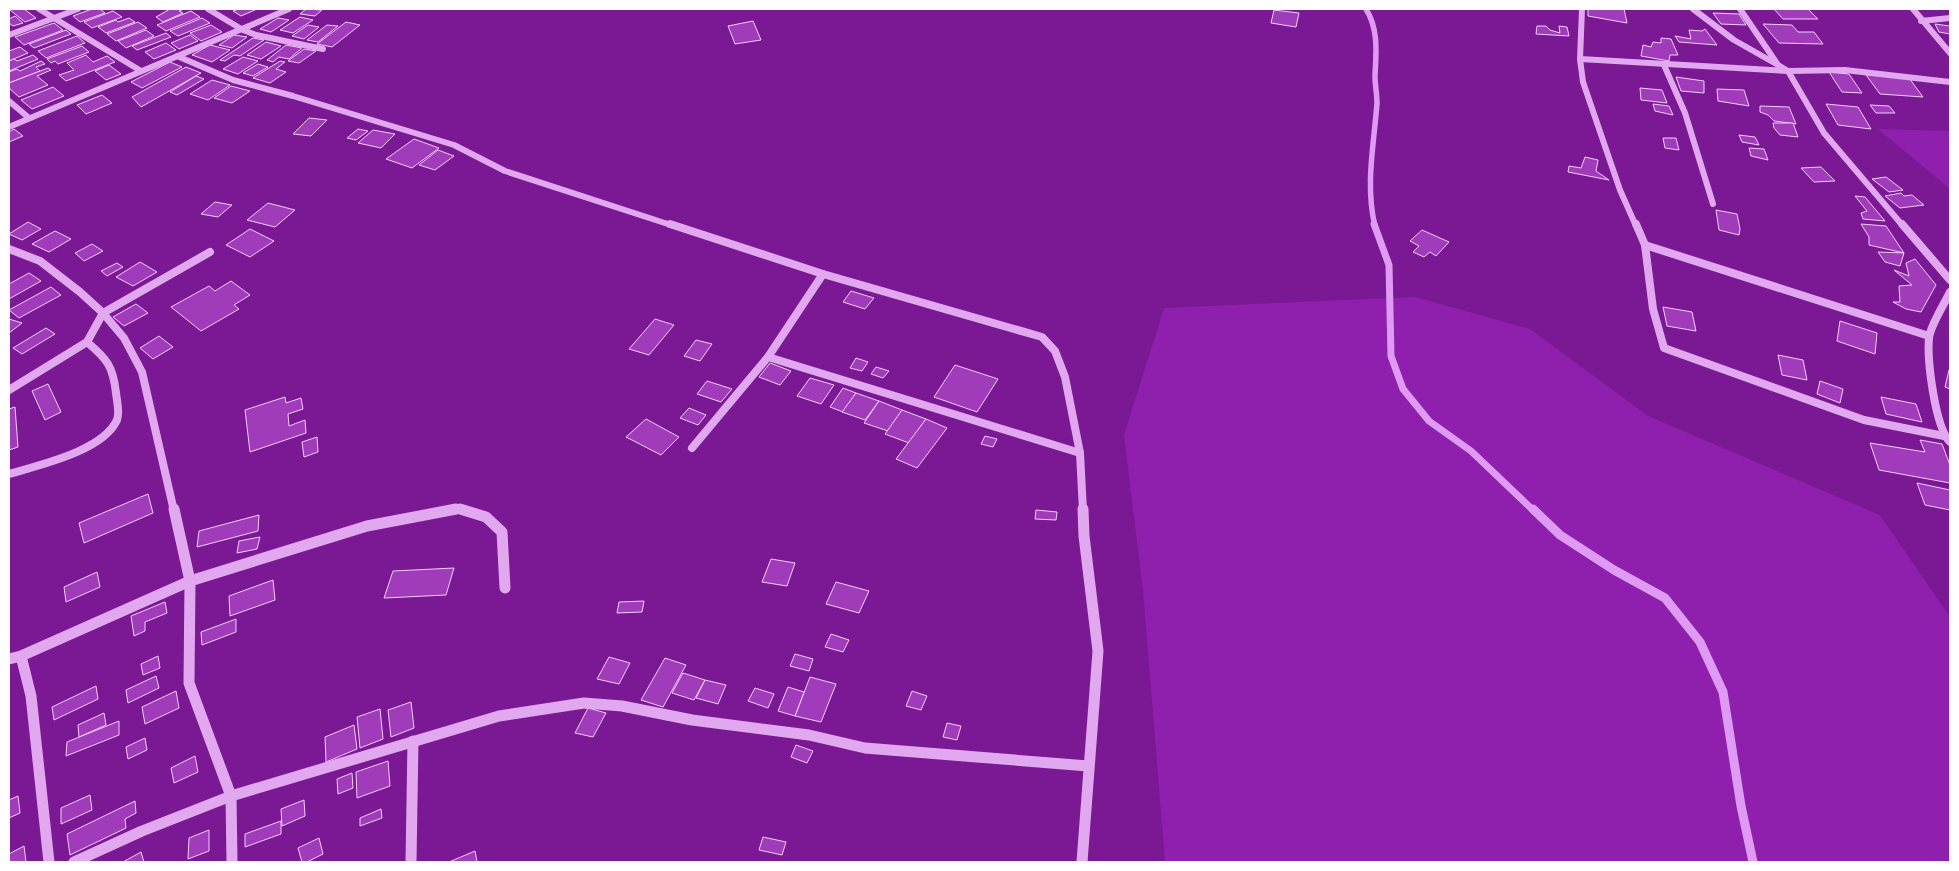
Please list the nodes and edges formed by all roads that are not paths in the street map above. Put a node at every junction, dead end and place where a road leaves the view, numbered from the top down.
1 (39, 9) edge
2 (78, 9) edge
3 (208, 9) edge
4 (289, 9) edge
5 (1582, 9) edge
6 (1693, 9) edge
7 (1740, 9) edge
8 (1913, 9) edge
9 (54, 18) junction
10 (1950, 18) edge
11 (1921, 21) junction
12 (243, 30) junction
13 (9, 35) edge
14 (323, 49) dead end
15 (1950, 53) edge
16 (177, 56) junction
17 (1580, 60) junction
18 (1778, 65) junction
19 (1664, 66) junction
20 (1788, 70) junction
21 (141, 71) junction
22 (1950, 82) edge
23 (9, 100) edge
24 (29, 118) junction
25 (9, 126) edge
26 (1713, 204) dead end
27 (1645, 245) junction
28 (9, 249) edge
29 (210, 252) dead end
30 (822, 274) junction
31 (1950, 280) edge
32 (1950, 292) edge
33 (103, 313) junction
34 (1929, 336) junction
35 (87, 342) junction
36 (768, 356) junction
37 (9, 390) edge
38 (1947, 439) edge
39 (692, 448) dead end
40 (1080, 453) junction
41 (9, 474) edge
42 (190, 581) junction
43 (506, 588) dead end
44 (21, 656) junction
45 (9, 659) edge
46 (413, 741) junction
47 (1088, 766) junction
48 (231, 796) junction
49 (49, 862) edge
50 (74, 862) edge
51 (232, 862) edge
52 (411, 862) edge
53 (1082, 862) edge

1 - 9 street
2 - 9 street
3 - 12 street
4 - 12 street
5 - 17 street
6 - 18 street
7 - 18 street
8 - 11 street
9 - 13 street
9 - 21 street
10 - 11 street
11 - 15 street
12 - 14 street
12 - 16 street
16 - 21 street
16 - 30 street
17 - 19 street
17 - 27 street
18 - 20 street
19 - 20 street
19 - 26 street
20 - 22 street
20 - 31 street
21 - 24 street
23 - 24 street
24 - 25 street
27 - 34 street
27 - 38 street
28 - 33 street
29 - 33 street
30 - 36 street
30 - 40 street
32 - 34 street
33 - 35 street
33 - 42 street
34 - 38 street
35 - 37 street
35 - 41 street
36 - 39 street
36 - 40 street
40 - 47 street
42 - 43 street
42 - 44 street
42 - 48 street
44 - 45 street
44 - 49 street
46 - 47 street
46 - 48 street
46 - 52 street
47 - 53 street
48 - 50 street
48 - 51 street

